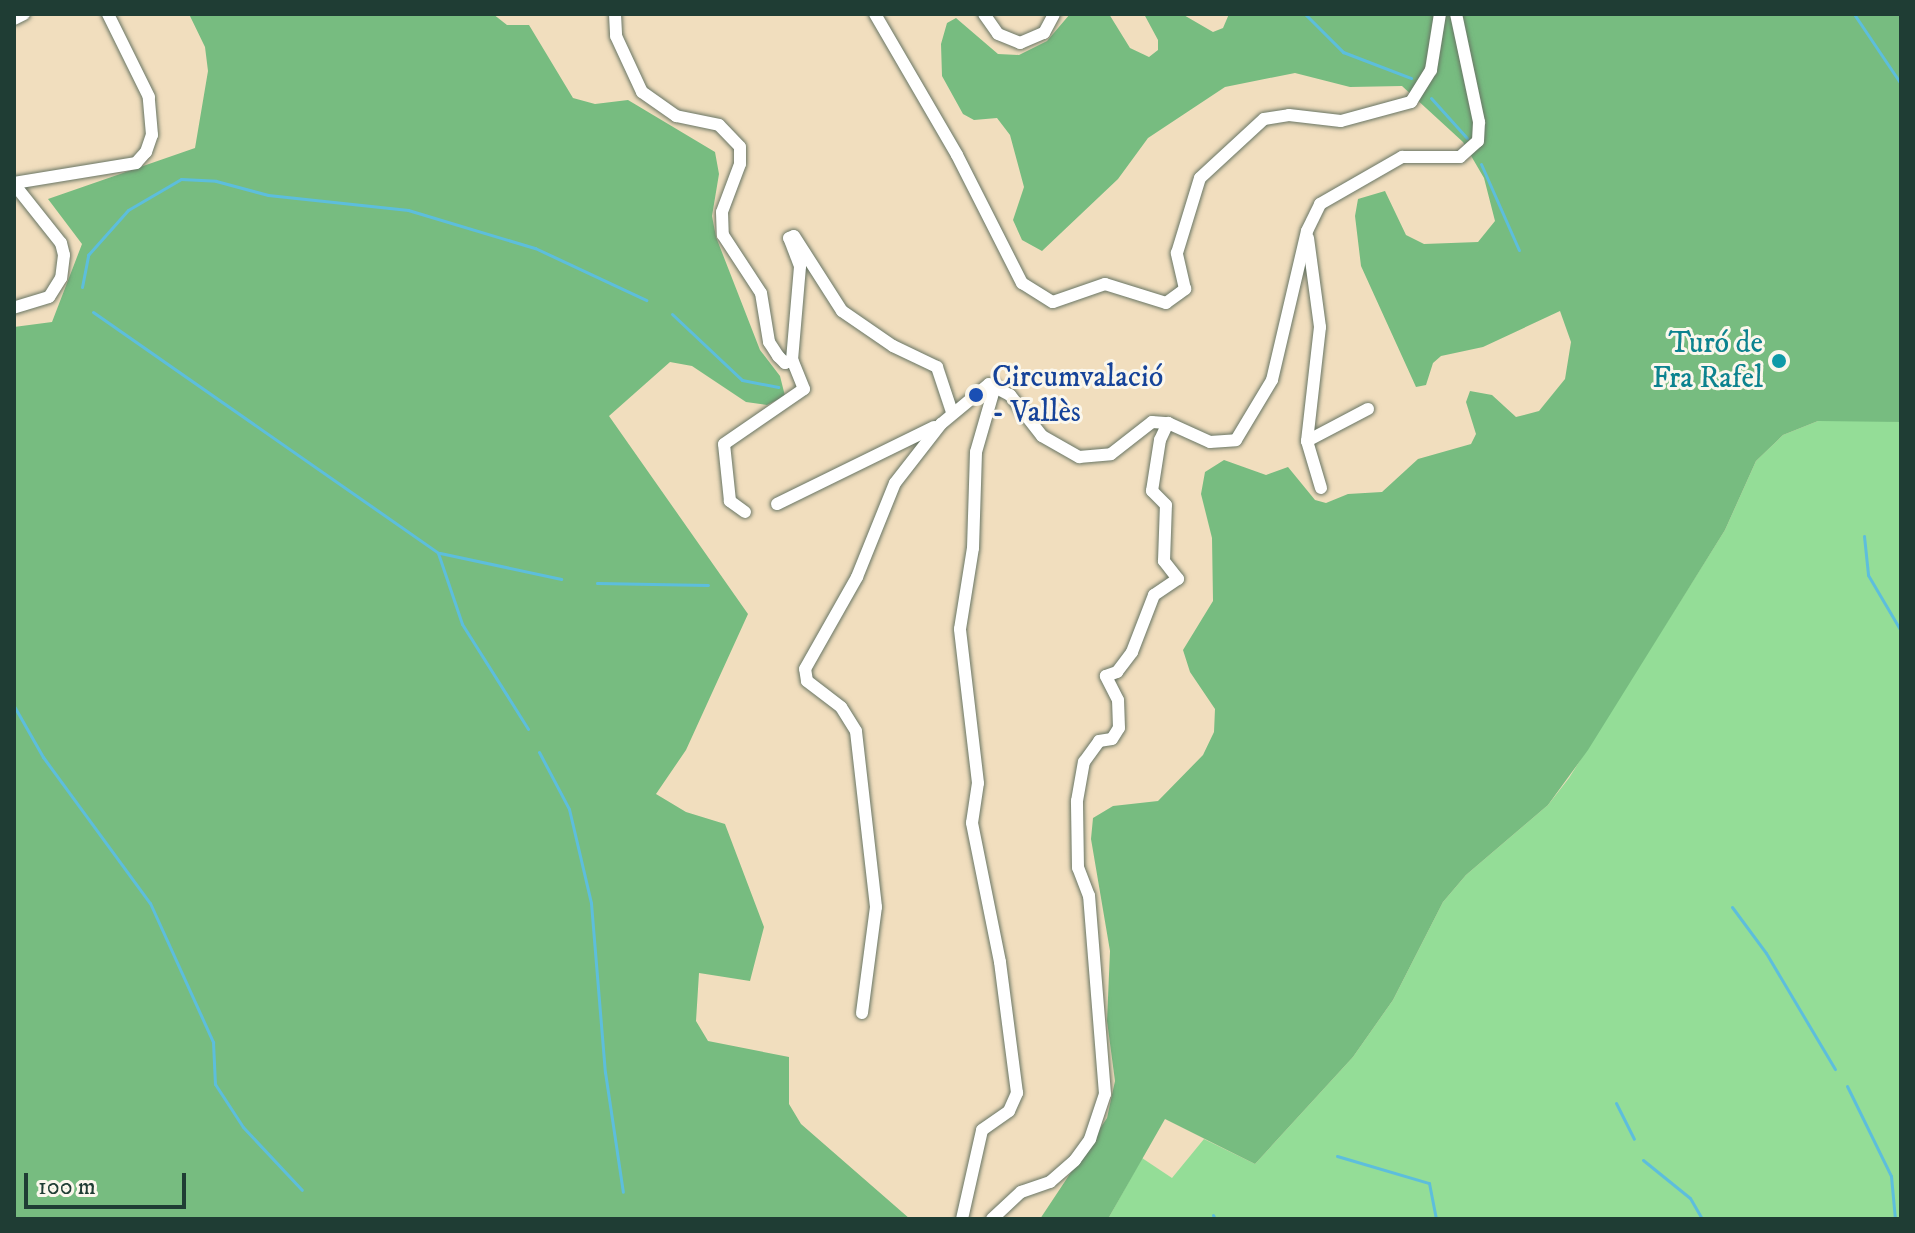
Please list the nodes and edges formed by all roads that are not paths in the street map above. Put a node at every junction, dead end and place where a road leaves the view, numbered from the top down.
1 (24, 14) edge
2 (108, 14) edge
3 (615, 14) edge
4 (875, 14) edge
5 (984, 14) edge
6 (1054, 14) edge
7 (1440, 14) edge
8 (1456, 14) edge
9 (14, 19) edge
10 (14, 184) edge
11 (1307, 231) junction
12 (14, 308) edge
13 (792, 360) junction
14 (995, 386) junction
15 (1368, 409) dead end
16 (952, 412) junction
17 (1168, 423) junction
18 (941, 424) junction
19 (1307, 441) junction
20 (1321, 488) dead end
21 (777, 504) dead end
22 (745, 512) dead end
23 (862, 1013) dead end
24 (962, 1219) edge
25 (992, 1219) edge

1 - 9 street
2 - 10 street
3 - 13 street
4 - 7 street
5 - 6 street
8 - 11 street
10 - 12 street
11 - 17 street
11 - 19 street
13 - 16 street
13 - 22 street
14 - 16 street
14 - 17 street
14 - 24 street
15 - 19 street
16 - 18 street
17 - 25 street
18 - 21 street
18 - 23 street
19 - 20 street

